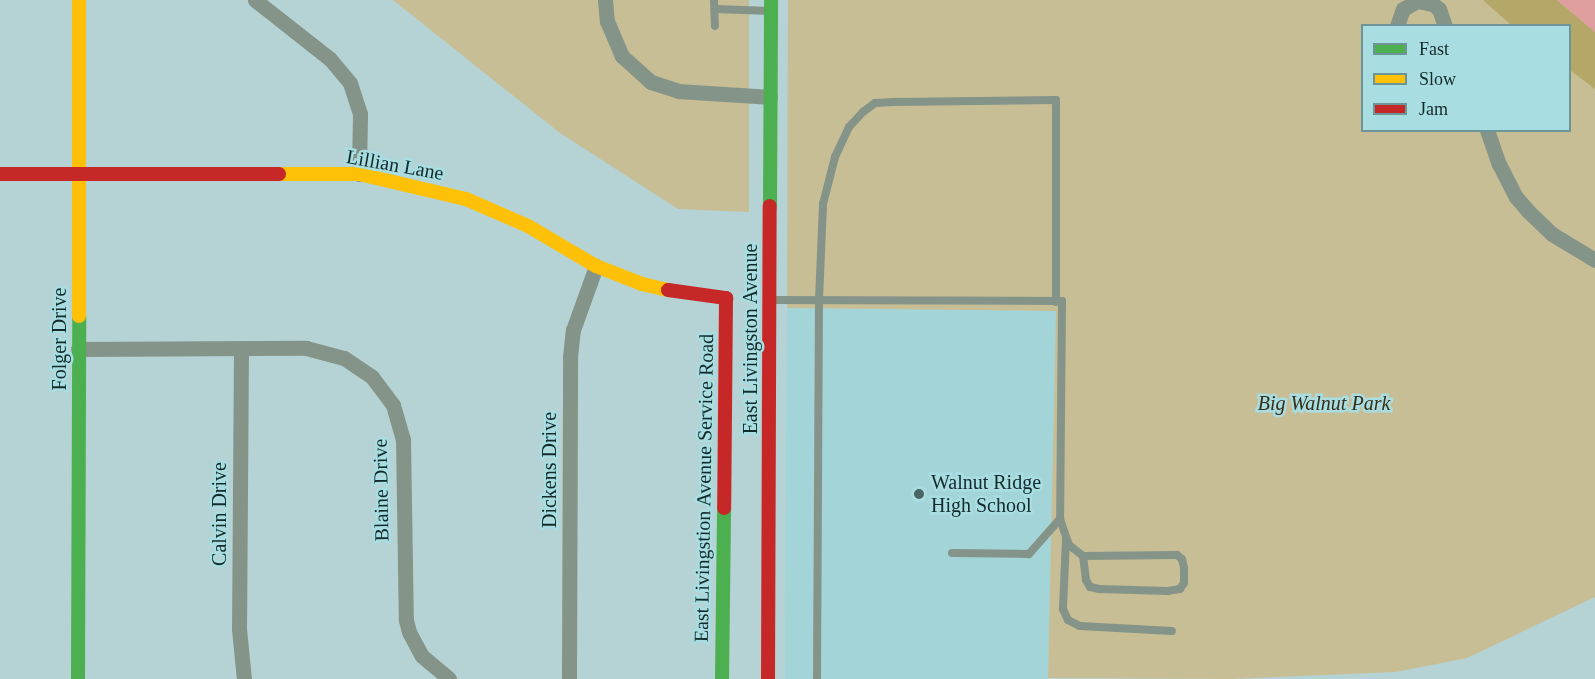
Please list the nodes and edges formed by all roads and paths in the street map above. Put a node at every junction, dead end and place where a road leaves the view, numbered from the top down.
1 (79, 0) edge
2 (255, 0) edge
3 (605, 0) edge
4 (714, 0) edge
5 (771, 5) edge
6 (715, 9) junction
7 (1398, 24) edge
8 (1444, 24) edge
9 (715, 26) dead end
10 (770, 97) junction
11 (1488, 132) edge
12 (0, 174) edge
13 (79, 174) junction
14 (359, 174) junction
15 (1595, 260) edge
16 (596, 266) junction
17 (726, 298) joint
18 (770, 300) junction
19 (819, 300) junction
20 (1056, 302) junction
21 (241, 348) junction
22 (78, 349) junction
23 (1060, 519) junction
24 (1066, 535) junction
25 (952, 553) dead end
26 (1083, 556) junction
27 (1172, 631) dead end
28 (78, 679) edge
29 (244, 679) edge
30 (449, 679) edge
31 (569, 679) edge
32 (722, 679) edge
33 (768, 679) edge
34 (817, 679) edge

1 - 13 street, Folger Drive
2 - 14 street
3 - 10 street
4 - 6 lane
5 - 6 lane
5 - 10 street, East Livingston Avenue
6 - 9 lane
7 - 8 street
10 - 18 street, East Livingston Avenue
11 - 15 street
12 - 13 street, Lillian Lane
13 - 14 street, Lillian Lane
13 - 22 street, Folger Drive
14 - 16 street, Lillian Lane
16 - 17 street, Lillian Lane
16 - 31 street, Dickens Drive
17 - 32 street, East Livingstion Avenue Service Road
18 - 19 lane
18 - 33 street, East Livingston Avenue
19 - 20 lane
19 - 20 lane
19 - 34 lane
20 - 23 lane
21 - 22 street, Blaine Drive
21 - 29 street, Calvin Drive
21 - 30 street, Blaine Drive
22 - 28 street, Folger Drive
23 - 24 lane
23 - 25 lane
24 - 26 lane
24 - 27 lane
26 - 26 lane

